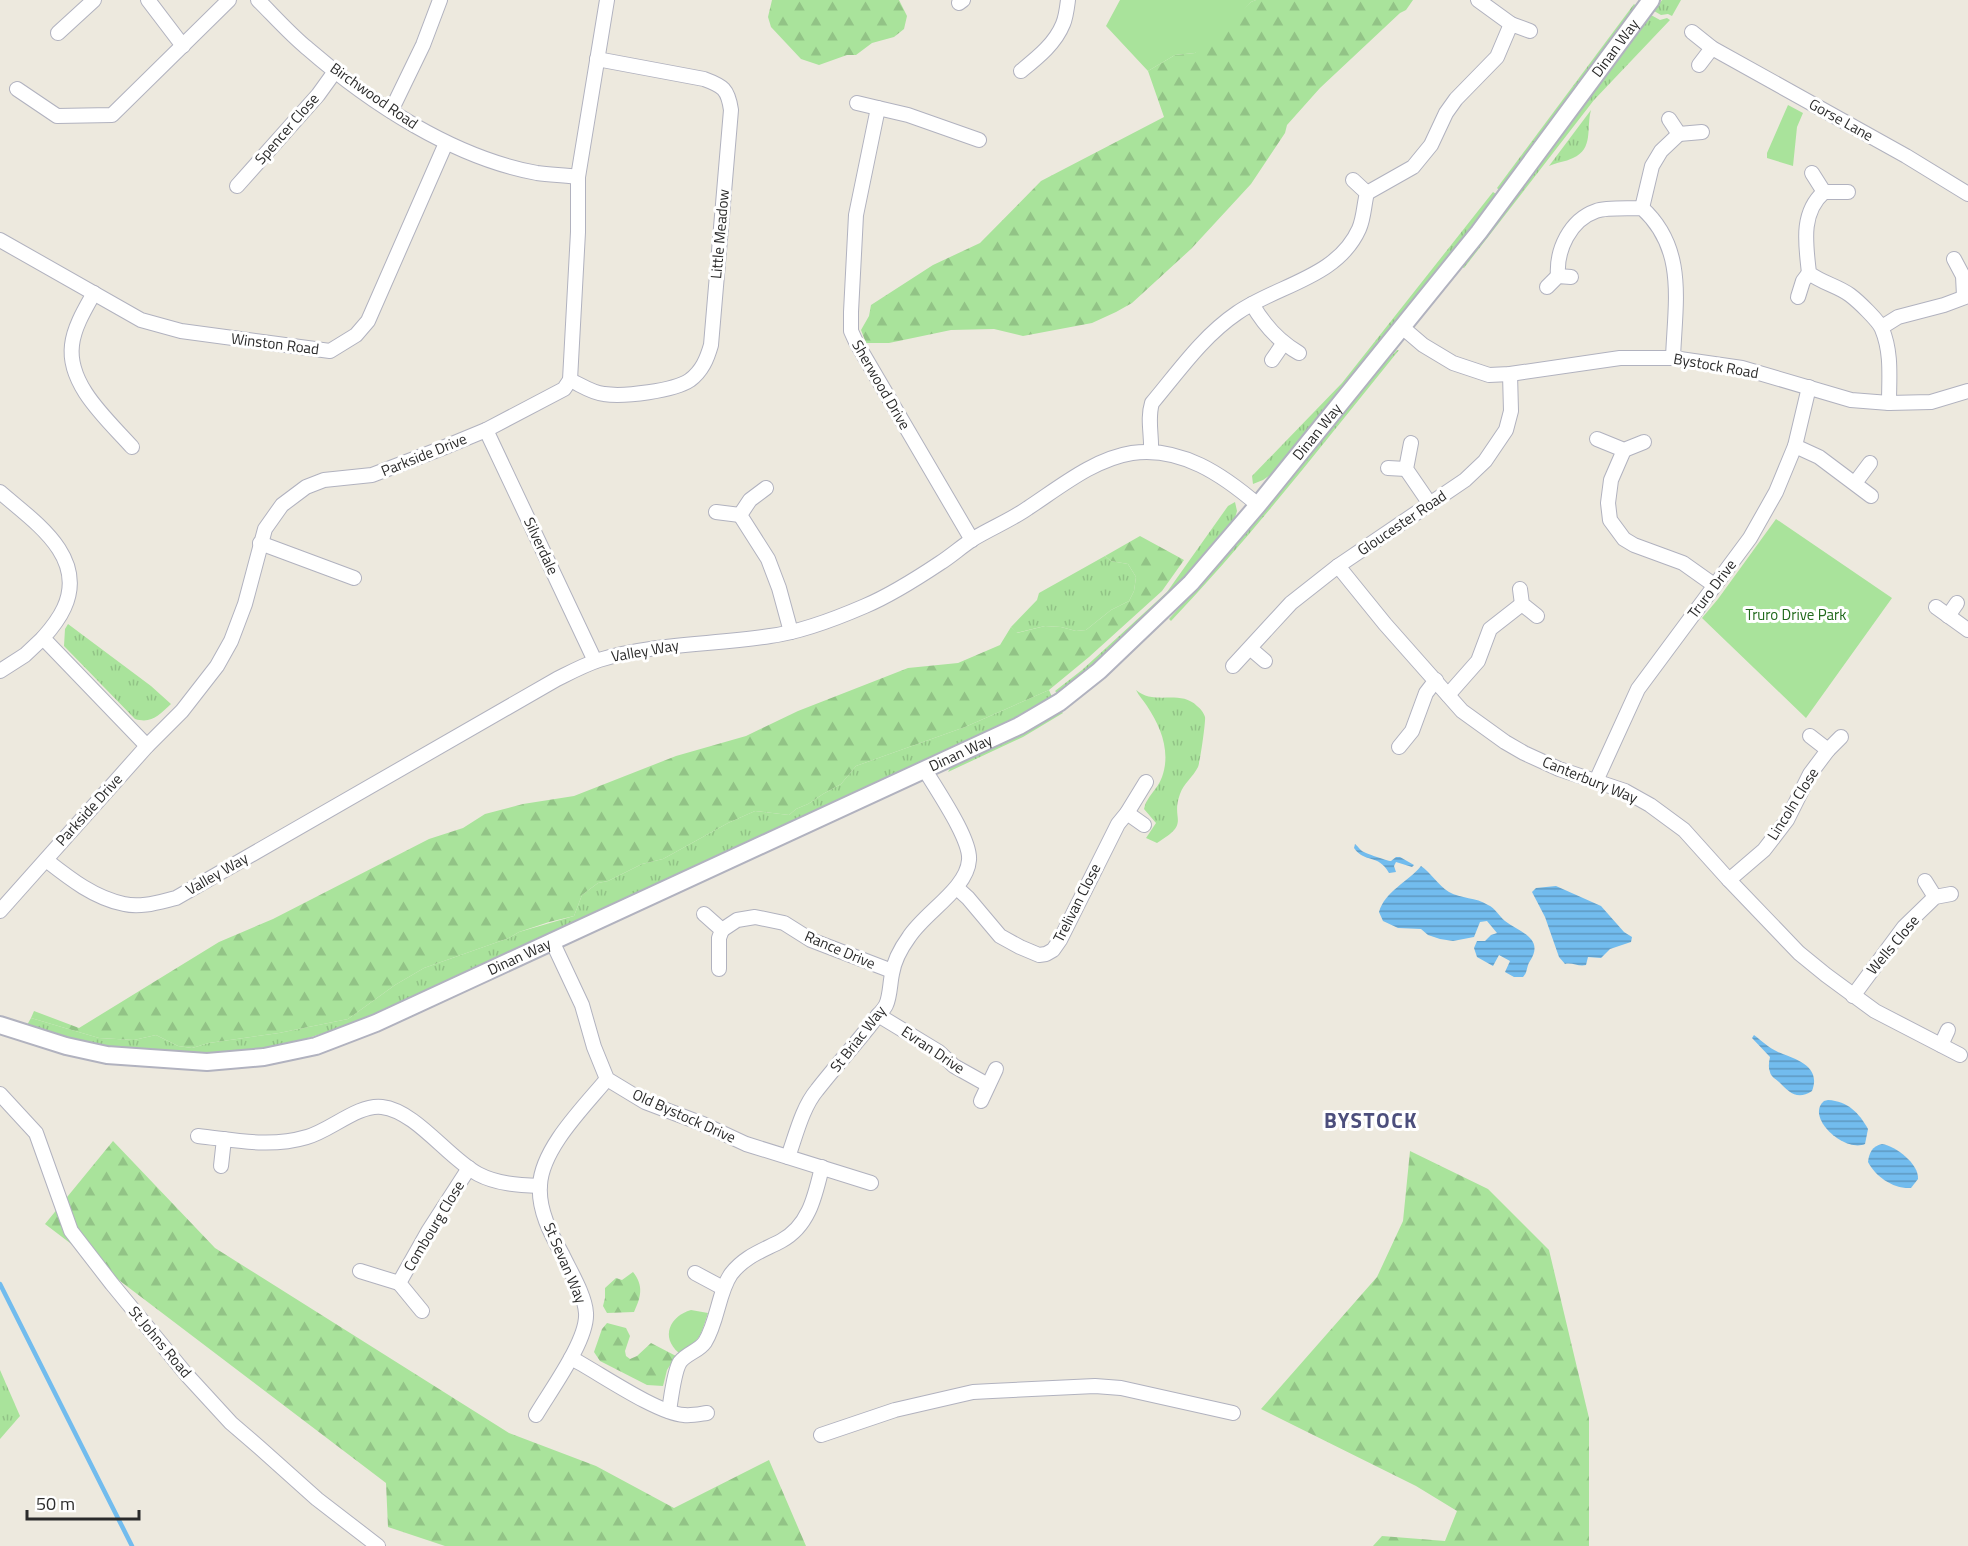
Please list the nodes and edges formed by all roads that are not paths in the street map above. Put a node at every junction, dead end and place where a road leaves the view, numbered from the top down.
1 (94, 0) edge
2 (148, 0) edge
3 (229, 0) edge
4 (258, 0) edge
5 (440, 0) edge
6 (607, 0) edge
7 (1068, 0) edge
8 (1478, 0) edge
9 (1651, 0) edge
10 (1511, 24) junction
11 (1530, 31) dead end
12 (1692, 32) dead end
13 (58, 33) dead end
14 (183, 46) junction
15 (1712, 48) junction
16 (597, 59) junction
17 (1699, 65) dead end
18 (336, 70) junction
19 (1021, 71) dead end
20 (17, 89) dead end
21 (857, 103) dead end
22 (878, 108) junction
23 (391, 111) junction
24 (1669, 119) dead end
25 (1702, 132) dead end
26 (1678, 134) junction
27 (979, 140) dead end
28 (446, 143) junction
29 (1812, 173) dead end
30 (578, 177) junction
31 (1353, 180) dead end
32 (237, 186) dead end
33 (1824, 192) junction
34 (1848, 192) dead end
35 (1367, 193) junction
36 (1968, 194) edge
37 (1642, 208) junction
38 (0, 240) edge
39 (1954, 259) dead end
40 (1809, 273) junction
41 (1546, 286) dead end
42 (94, 293) junction
43 (1966, 296) edge
44 (1797, 297) dead end
45 (1252, 304) junction
46 (1402, 327) junction
47 (1882, 327) junction
48 (1283, 344) junction
49 (1299, 353) dead end
50 (1673, 358) junction
51 (1272, 360) dead end
52 (1510, 374) junction
53 (570, 380) junction
54 (1809, 387) junction
55 (1968, 391) edge
56 (1889, 403) junction
57 (486, 430) junction
58 (1597, 439) dead end
59 (1644, 442) dead end
60 (1411, 443) dead end
61 (1795, 446) junction
62 (132, 447) dead end
63 (1624, 450) junction
64 (1151, 452) junction
65 (1870, 463) dead end
66 (1388, 468) dead end
67 (1406, 469) junction
68 (1855, 483) junction
69 (766, 488) dead end
70 (0, 492) edge
71 (1871, 496) dead end
72 (1430, 504) junction
73 (1258, 505) junction
74 (716, 512) dead end
75 (740, 515) junction
76 (972, 540) junction
77 (260, 543) junction
78 (1338, 566) junction
79 (354, 578) dead end
80 (1714, 585) junction
81 (1520, 589) dead end
82 (1958, 603) dead end
83 (1522, 604) junction
84 (1936, 607) dead end
85 (1537, 616) dead end
86 (1948, 616) junction
87 (1968, 630) edge
88 (791, 632) junction
89 (43, 638) junction
90 (1251, 649) junction
91 (596, 661) junction
92 (1265, 661) dead end
93 (1233, 666) dead end
94 (0, 671) edge
95 (1436, 680) junction
96 (1448, 695) junction
97 (1809, 736) dead end
98 (1841, 737) dead end
99 (147, 746) junction
100 (1399, 747) dead end
101 (1828, 750) junction
102 (926, 770) junction
103 (1596, 781) junction
104 (1146, 782) dead end
105 (1128, 813) junction
106 (1144, 825) dead end
107 (46, 860) junction
108 (1729, 880) junction
109 (1925, 881) dead end
110 (957, 888) junction
111 (1951, 894) dead end
112 (1935, 897) junction
113 (0, 911) edge
114 (704, 914) dead end
115 (722, 930) junction
116 (552, 941) junction
117 (719, 969) dead end
118 (892, 971) junction
119 (1852, 996) junction
120 (878, 1015) junction
121 (0, 1024) edge
122 (1948, 1030) dead end
123 (1941, 1045) junction
124 (1960, 1055) dead end
125 (996, 1069) dead end
126 (607, 1079) junction
127 (988, 1085) junction
128 (0, 1094) edge
129 (981, 1101) dead end
130 (198, 1136) dead end
131 (224, 1139) junction
132 (789, 1157) junction
133 (221, 1166) dead end
134 (822, 1167) junction
135 (469, 1168) junction
136 (871, 1184) dead end
137 (540, 1186) junction
138 (360, 1270) dead end
139 (696, 1273) dead end
140 (399, 1283) junction
141 (723, 1288) junction
142 (422, 1311) dead end
143 (571, 1358) junction
144 (669, 1412) junction
145 (707, 1413) dead end
146 (1233, 1413) dead end
147 (536, 1415) dead end
148 (821, 1435) dead end
149 (378, 1546) edge

1 - 13 street
2 - 14 street
3 - 14 street
4 - 18 street, Birchwood Road
5 - 23 street
6 - 16 street
7 - 19 street
8 - 10 street
9 - 46 street, Dinan Way
10 - 11 street
10 - 35 street
12 - 15 street, Gorse Lane
14 - 20 street
15 - 17 street
15 - 36 street, Gorse Lane
16 - 30 street
16 - 53 street, Little Meadow
18 - 23 street, Birchwood Road
18 - 32 street, Spencer Close
21 - 22 street
22 - 27 street
22 - 76 street, Sherwood Drive
23 - 28 street, Birchwood Road
24 - 26 street
25 - 26 street
26 - 37 street
28 - 30 street, Birchwood Road
28 - 42 street, Winston Road
29 - 33 street
30 - 53 street
31 - 35 street
33 - 34 street
33 - 40 street
35 - 45 street
37 - 41 street
37 - 50 street
38 - 42 street, Winston Road
39 - 43 street
40 - 44 street
40 - 47 street
42 - 62 street
43 - 47 street
45 - 48 street
45 - 64 street
46 - 52 street, Bystock Road
46 - 73 street, Dinan Way
47 - 56 street
48 - 49 street
48 - 51 street
50 - 52 street, Bystock Road
50 - 54 street, Bystock Road
52 - 72 street, Gloucester Road
53 - 57 street, Parkside Drive
54 - 56 street, Bystock Road
54 - 61 street, Truro Drive
55 - 56 street, Bystock Road
57 - 77 street, Parkside Drive
57 - 91 street, Silverdale
58 - 63 street
59 - 63 street
60 - 67 street
61 - 68 street
61 - 80 street, Truro Drive
63 - 80 street
64 - 73 street, Valley Way
64 - 76 street, Valley Way
65 - 68 street
66 - 67 street
67 - 72 street
68 - 71 street
69 - 75 street
70 - 89 street
72 - 78 street, Gloucester Road
73 - 102 street, Dinan Way
74 - 75 street
75 - 88 street
76 - 88 street, Valley Way
77 - 79 street
77 - 99 street, Parkside Drive
78 - 90 street, Gloucester Road
78 - 95 street, Canterbury Way
80 - 103 street, Truro Drive
81 - 83 street
82 - 86 street
83 - 85 street
83 - 96 street
84 - 86 street
86 - 87 street
88 - 91 street, Valley Way
89 - 94 street
89 - 99 street
90 - 92 street
90 - 93 street, Gloucester Road
91 - 107 street, Valley Way
95 - 96 street, Canterbury Way
95 - 100 street
96 - 103 street, Canterbury Way
97 - 101 street
98 - 101 street, Lincoln Close
99 - 107 street, Parkside Drive
101 - 108 street, Lincoln Close
102 - 110 street, St Briac Way
102 - 116 street, Dinan Way
103 - 108 street, Canterbury Way
104 - 105 street, Trelivan Close
105 - 106 street
105 - 110 street, Trelivan Close
107 - 113 street, Parkside Drive
108 - 119 street, Canterbury Way
109 - 112 street
110 - 118 street, St Briac Way
111 - 112 street
112 - 119 street, Wells Close
114 - 115 street
115 - 117 street
115 - 118 street, Rance Drive
116 - 121 street, Dinan Way
116 - 126 street
118 - 120 street, St Briac Way
119 - 123 street, Canterbury Way
120 - 127 street, Evran Drive
120 - 132 street, St Briac Way
122 - 123 street
123 - 124 street, Canterbury Way
125 - 127 street
126 - 132 street, Old Bystock Drive
126 - 137 street, St Sevan Way
127 - 129 street
128 - 149 street, St Johns Road
130 - 131 street
131 - 133 street
131 - 135 street
132 - 134 street, Old Bystock Drive
134 - 136 street, Old Bystock Drive
134 - 141 street
135 - 137 street
135 - 140 street, Combourg Close
137 - 143 street, St Sevan Way
138 - 140 street, Combourg Close
139 - 141 street
140 - 142 street, Combourg Close
141 - 144 street
143 - 144 street
143 - 147 street, St Sevan Way
144 - 145 street
146 - 148 street

